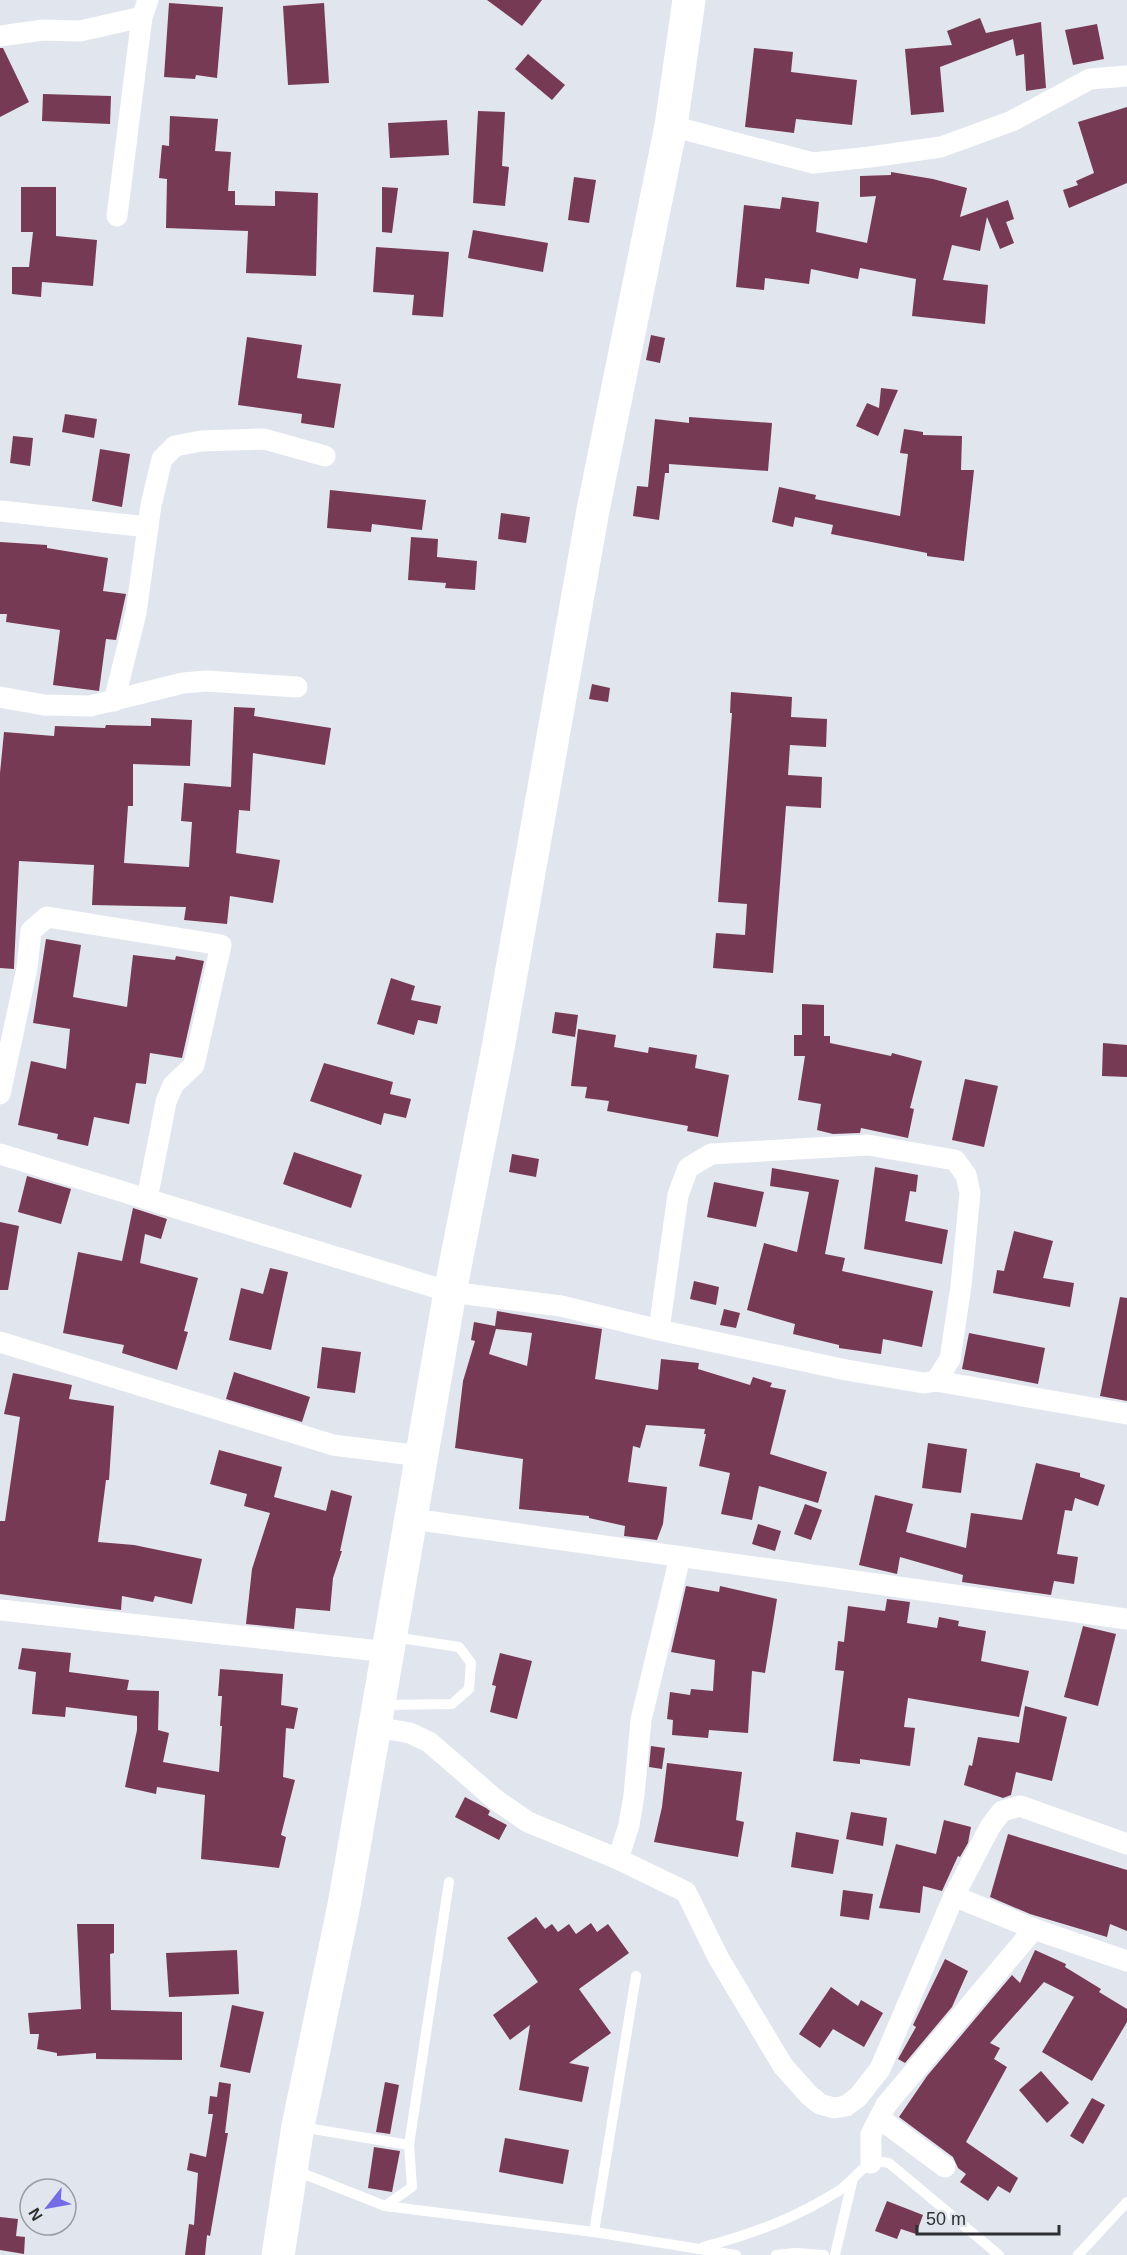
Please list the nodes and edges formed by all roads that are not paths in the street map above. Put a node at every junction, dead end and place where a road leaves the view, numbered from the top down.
1 (689, 0) edge
2 (145, 9) edge
3 (0, 36) edge
4 (1127, 76) edge
5 (671, 126) junction
6 (117, 216) dead end
7 (325, 456) dead end
8 (0, 511) edge
9 (148, 527) junction
10 (297, 687) dead end
11 (0, 697) edge
12 (114, 701) junction
13 (0, 1094) edge
14 (0, 1154) edge
15 (147, 1199) junction
16 (450, 1292) junction
17 (659, 1330) junction
18 (0, 1342) edge
19 (936, 1381) junction
20 (1127, 1414) edge
21 (421, 1456) junction
22 (412, 1519) junction
23 (680, 1557) junction
24 (0, 1610) edge
25 (1127, 1619) edge
26 (390, 1644) junction
27 (378, 1716) junction
28 (1127, 1844) edge
29 (618, 1858) junction
30 (449, 1882) dead end
31 (954, 1896) junction
32 (1034, 1929) junction
33 (1127, 1961) edge
34 (636, 1976) dead end
35 (879, 2118) junction
36 (298, 2126) junction
37 (409, 2145) junction
38 (871, 2163) junction
39 (945, 2168) dead end
40 (291, 2169) junction
41 (852, 2182) junction
42 (1127, 2202) edge
43 (385, 2206) junction
44 (594, 2232) junction
45 (698, 2249) junction
46 (278, 2255) edge
47 (736, 2255) edge
48 (776, 2255) edge
49 (824, 2255) edge
50 (835, 2255) edge
51 (999, 2255) edge
52 (1078, 2255) edge

1 - 5 main road
2 - 3 street
2 - 6 street
4 - 5 street
5 - 16 main road
7 - 9 street
8 - 9 street
9 - 12 street
10 - 12 street
11 - 12 street
13 - 15 street
14 - 15 street
15 - 16 street
16 - 17 street
16 - 21 main road
17 - 19 street
17 - 19 street
18 - 21 street
19 - 20 street
21 - 22 main road
22 - 23 street
22 - 26 main road
23 - 25 street
23 - 29 street
24 - 26 street
26 - 27 main road
26 - 27 lane
27 - 29 street
27 - 36 main road
28 - 31 street
29 - 31 street
30 - 37 lane
31 - 32 street
32 - 33 street
32 - 35 street
34 - 44 lane
35 - 38 street
35 - 39 street
36 - 37 lane
36 - 40 main road
37 - 43 lane
38 - 41 lane
38 - 51 lane
40 - 43 lane
40 - 46 main road
41 - 45 lane
41 - 50 lane
42 - 52 lane
43 - 44 lane
44 - 45 lane
45 - 47 lane
48 - 49 lane

